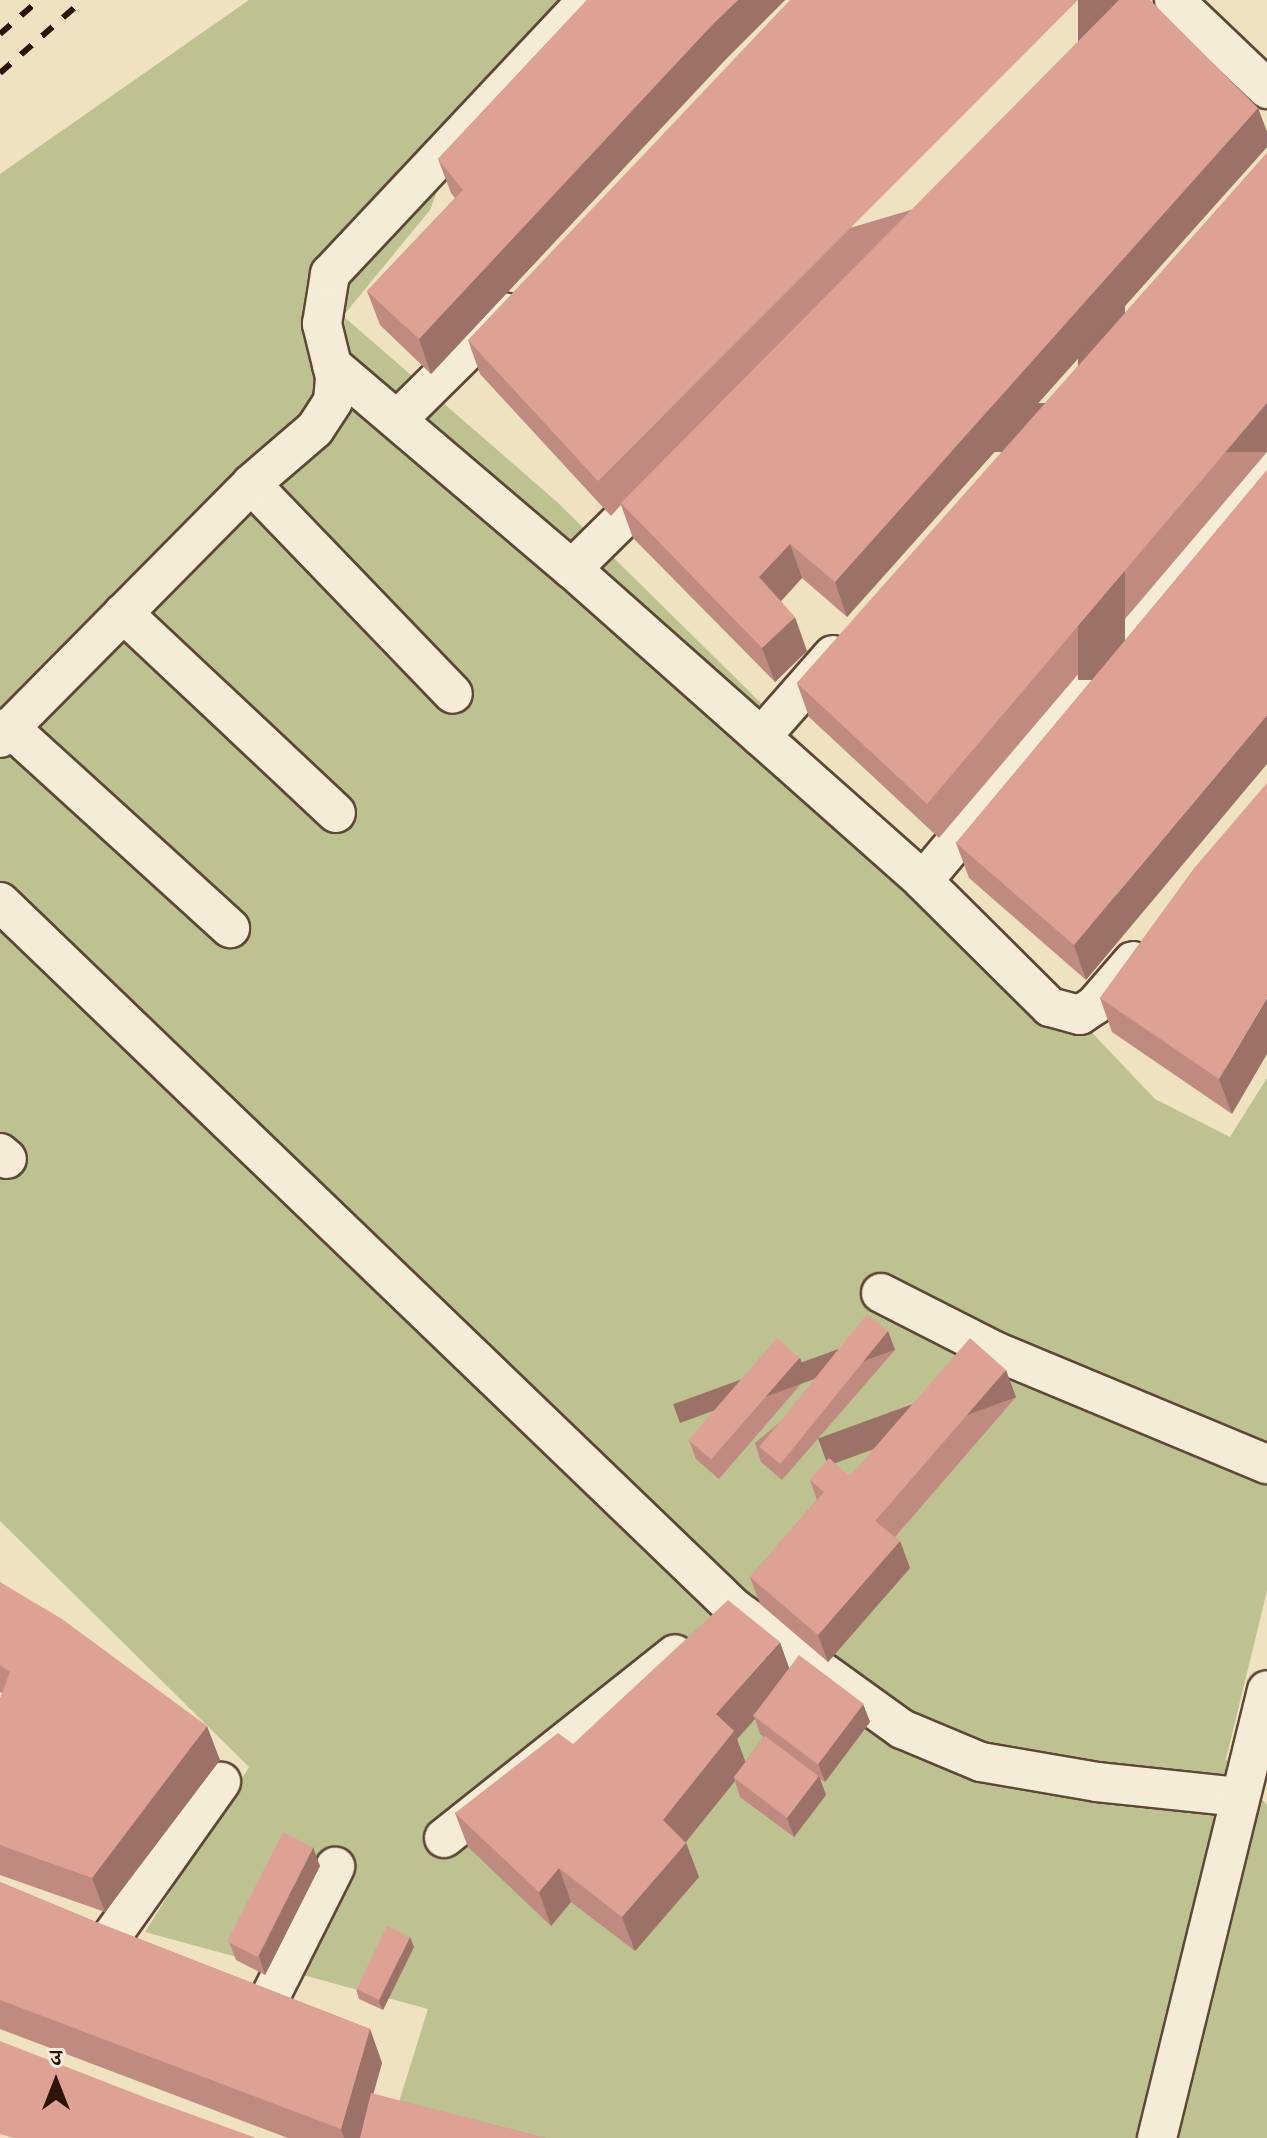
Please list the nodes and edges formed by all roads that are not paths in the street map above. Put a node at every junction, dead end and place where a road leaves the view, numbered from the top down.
1 (587, 0) edge
2 (1174, 0) edge
3 (1267, 89) edge
4 (532, 285) edge
5 (332, 365) junction
6 (397, 420) junction
7 (685, 457) edge
8 (1267, 470) edge
9 (251, 484) junction
10 (572, 569) junction
11 (123, 613) junction
12 (855, 630) edge
13 (453, 694) dead end
14 (4, 732) edge
15 (761, 737) junction
16 (336, 813) dead end
17 (923, 881) junction
18 (0, 902) edge
19 (230, 928) dead end
20 (1153, 937) edge
21 (881, 1293) dead end
22 (1267, 1464) edge
23 (714, 1624) junction
24 (1267, 1690) edge
25 (221, 1782) dead end
26 (1240, 1797) junction
27 (444, 1838) dead end
28 (335, 1867) dead end
29 (68, 1924) edge
30 (265, 2007) edge
31 (1157, 2138) edge

1 - 5 street
2 - 3 street
4 - 6 street
5 - 6 street
5 - 9 street
6 - 10 street
7 - 10 street
8 - 17 street
9 - 11 street
9 - 13 street
10 - 15 street
11 - 14 street
11 - 16 street
12 - 15 street
14 - 19 street
15 - 17 street
17 - 20 street
18 - 23 street
21 - 22 street
23 - 26 street
23 - 27 street
24 - 26 street
25 - 29 street
26 - 31 street
28 - 30 street

